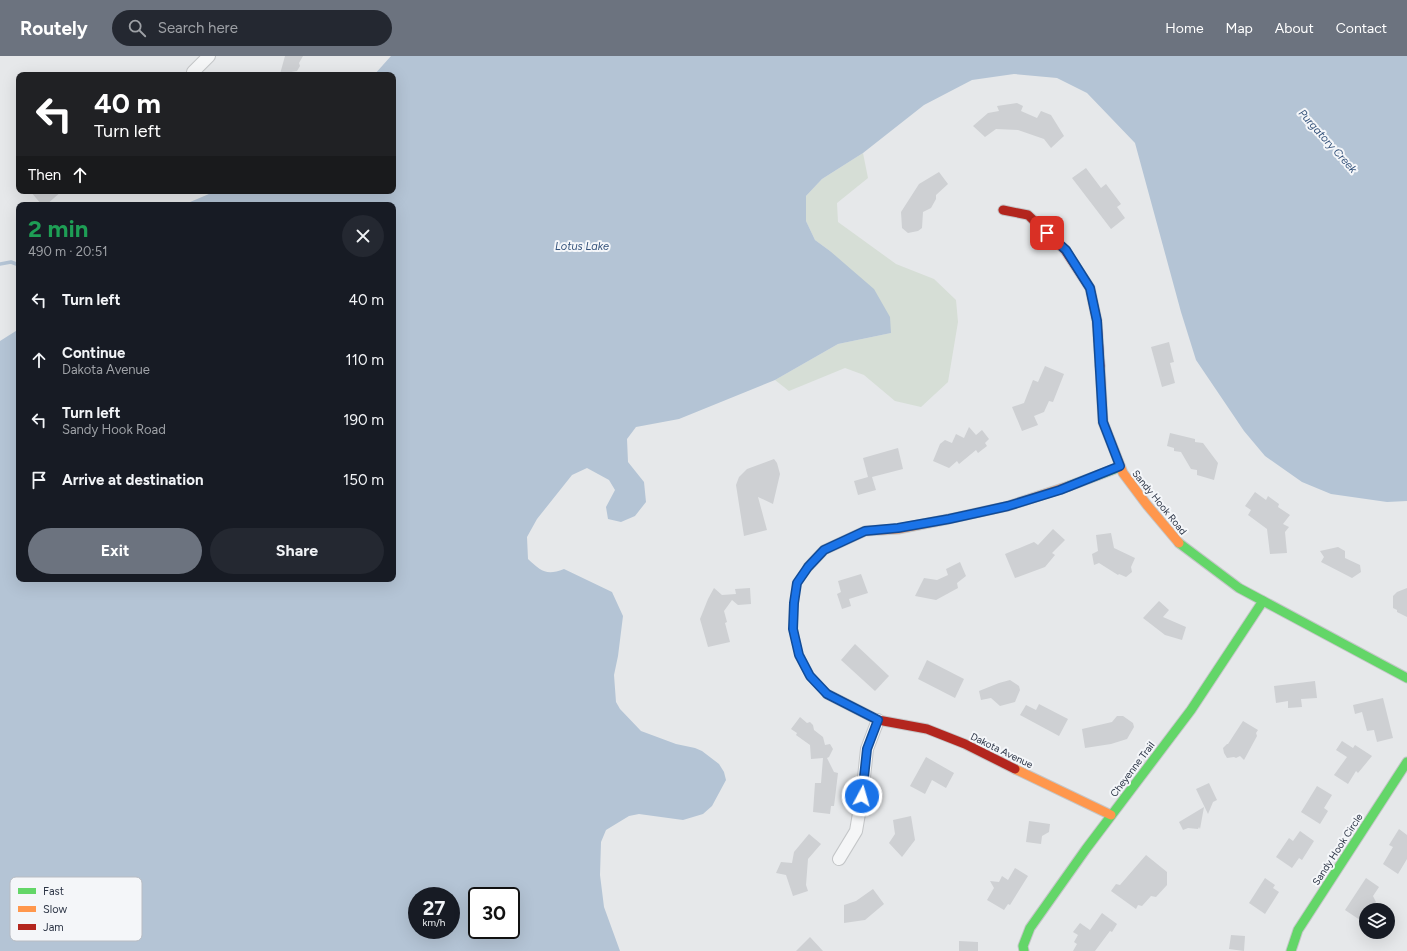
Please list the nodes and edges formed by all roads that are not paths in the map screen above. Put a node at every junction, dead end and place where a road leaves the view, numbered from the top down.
1 (209, 56) edge
2 (193, 72) dead end
3 (1003, 210) dead end
4 (1120, 466) junction
5 (808, 567) joint
6 (1263, 601) junction
7 (1407, 678) edge
8 (827, 694) joint
9 (878, 720) junction
10 (1407, 762) edge
11 (1111, 815) junction
12 (839, 859) dead end
13 (1024, 951) edge
14 (1291, 951) edge

1 - 2 street
3 - 4 street, Sandy Hook Road
4 - 5 street
4 - 6 street, Sandy Hook Road
5 - 8 lane
6 - 7 street, Sandy Hook Road
6 - 11 street, Cheyenne Trail
8 - 9 street, Dakota Avenue
9 - 11 street, Dakota Avenue
9 - 12 street
10 - 14 street, Sandy Hook Circle
11 - 13 street, Cheyenne Trail

